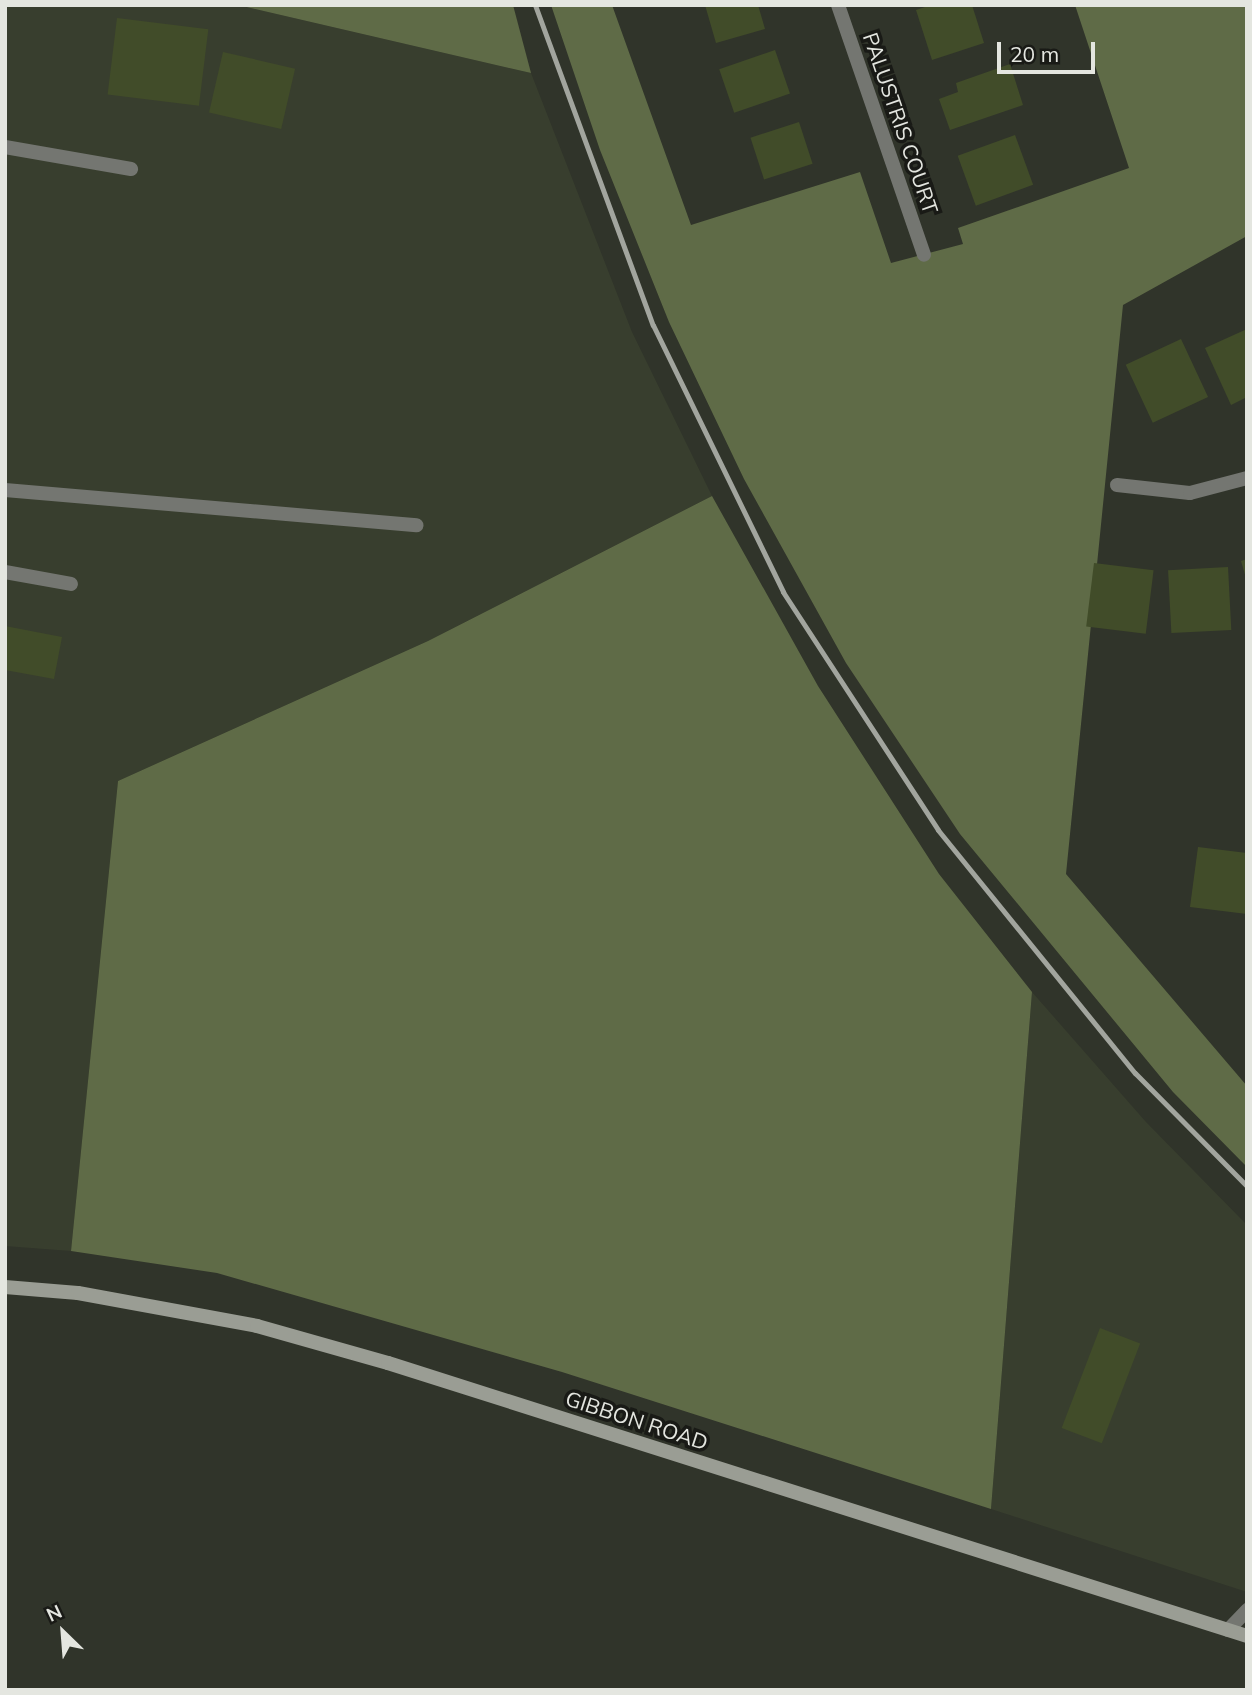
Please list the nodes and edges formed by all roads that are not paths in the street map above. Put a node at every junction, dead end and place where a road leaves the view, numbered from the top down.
1 (838, 5) edge
2 (5, 147) edge
3 (131, 169) dead end
4 (924, 254) dead end
5 (1247, 478) edge
6 (1118, 485) dead end
7 (5, 490) edge
8 (417, 525) dead end
9 (5, 572) edge
10 (71, 584) dead end
11 (5, 1287) edge
12 (1247, 1610) edge
13 (1228, 1630) junction
14 (1247, 1636) edge

1 - 4 street, PALUSTRIS COURT
2 - 3 street
5 - 6 street
7 - 8 street
9 - 10 street
11 - 13 main road, GIBBON ROAD
12 - 13 street
13 - 14 main road, GIBBON ROAD

